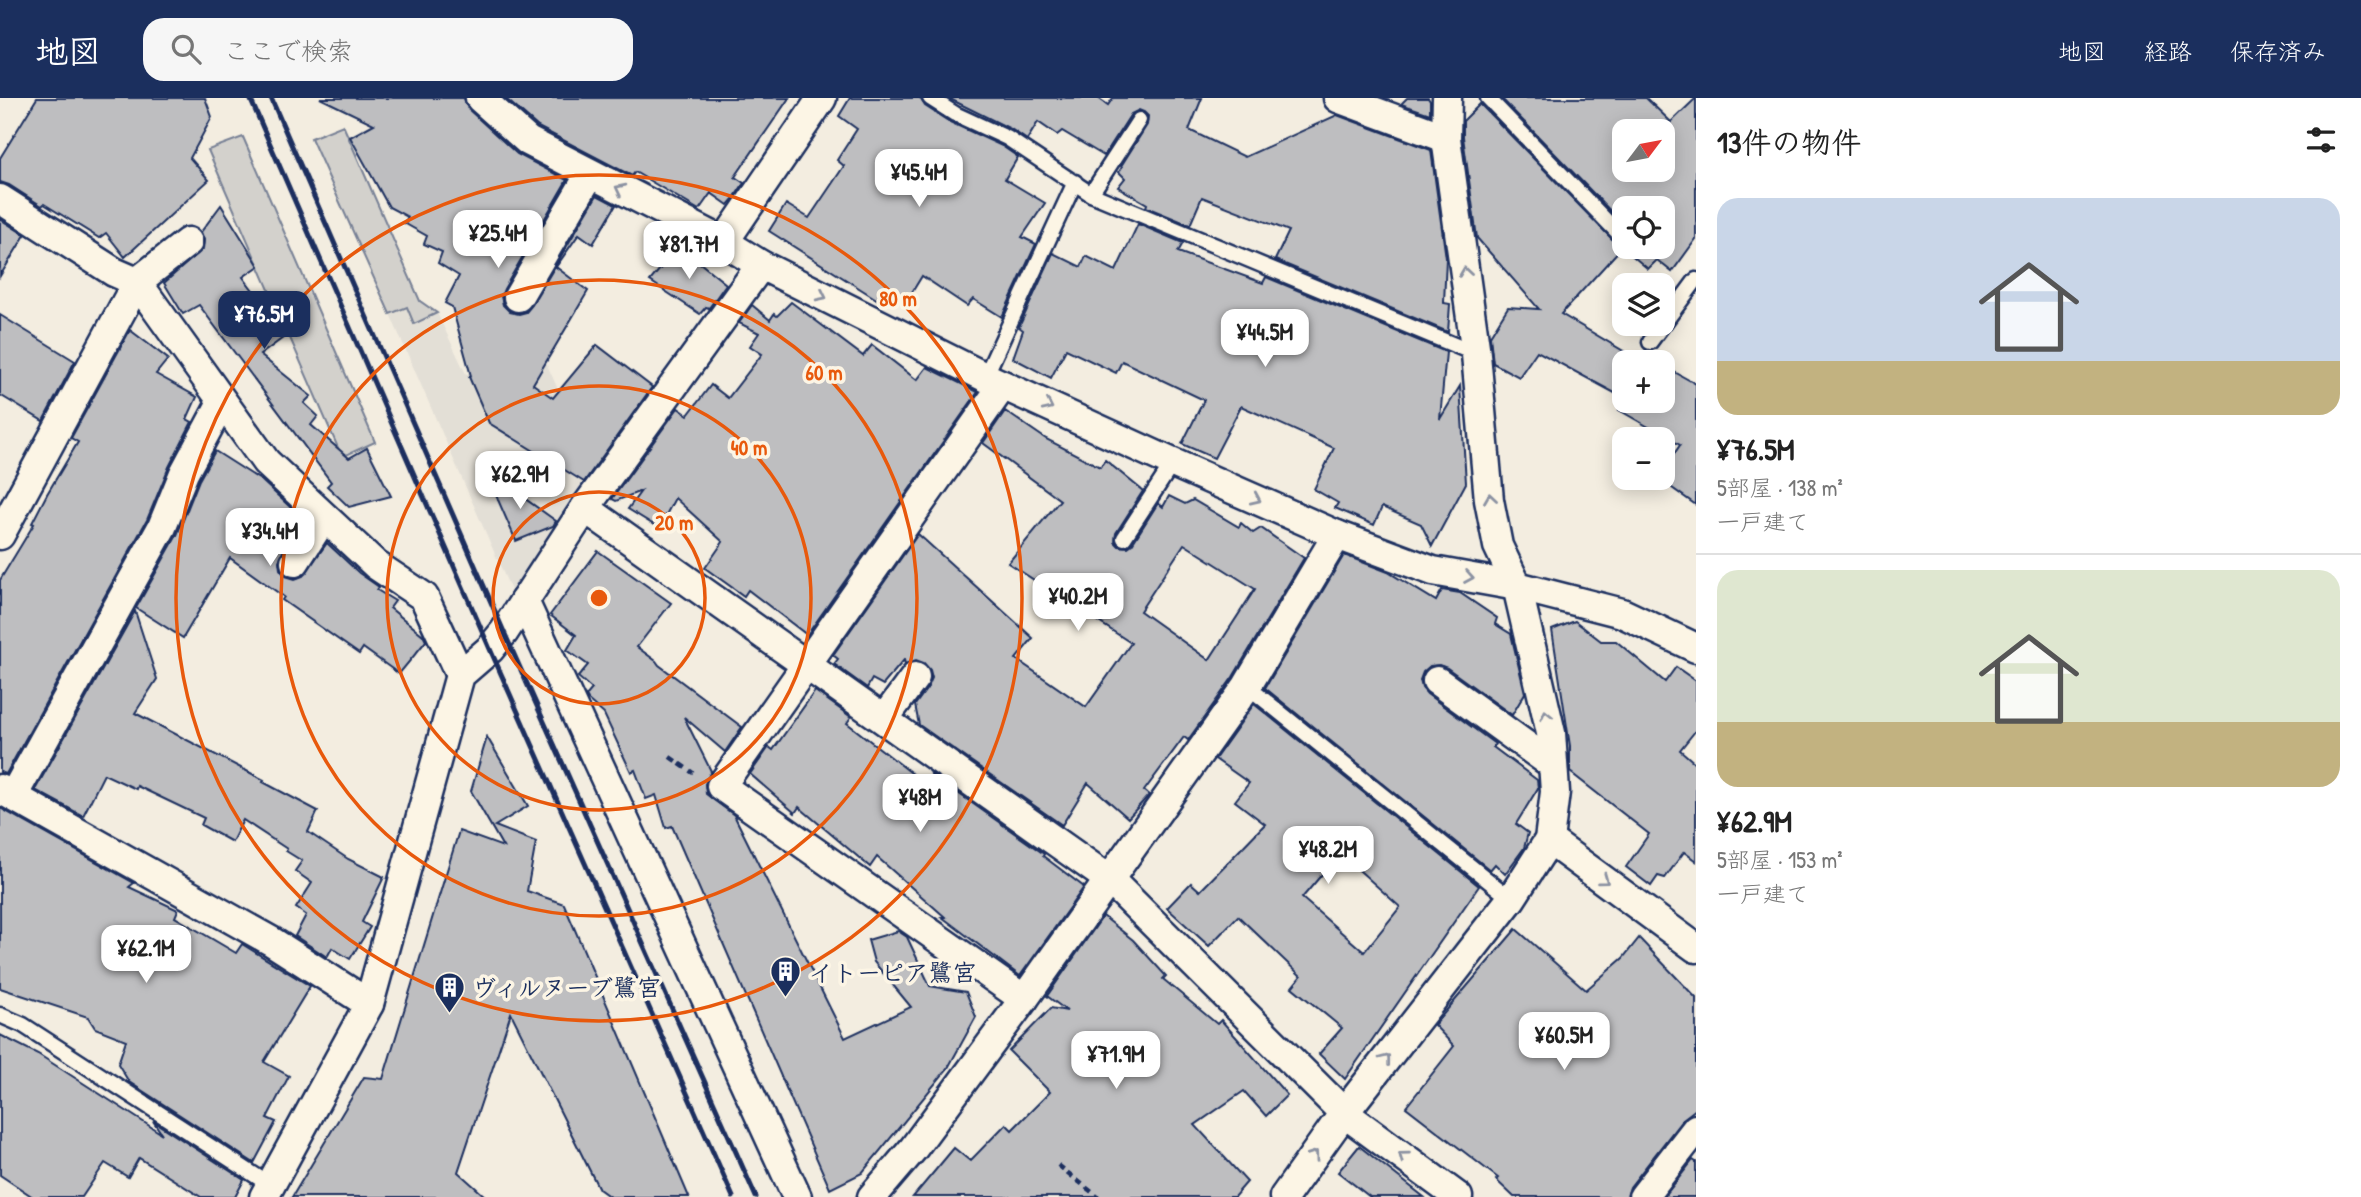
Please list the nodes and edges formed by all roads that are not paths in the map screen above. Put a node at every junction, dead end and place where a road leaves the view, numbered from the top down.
1 (480, 98) edge
2 (822, 98) edge
3 (930, 98) edge
4 (1338, 98) edge
5 (1447, 98) edge
6 (1488, 98) edge
7 (1139, 120) dead end
8 (1446, 138) junction
9 (590, 174) junction
10 (1075, 183) junction
11 (1091, 194) junction
12 (0, 199) edge
13 (1612, 227) edge
14 (188, 242) dead end
15 (724, 242) junction
16 (761, 265) junction
17 (1696, 280) edge
18 (137, 282) junction
19 (518, 297) dead end
20 (1650, 342) dead end
21 (1476, 354) junction
22 (994, 381) junction
23 (222, 402) junction
24 (1173, 463) junction
25 (586, 508) junction
26 (324, 517) junction
27 (0, 535) edge
28 (1337, 535) junction
29 (1124, 538) dead end
30 (295, 562) dead end
31 (1517, 586) junction
32 (524, 601) junction
33 (1696, 648) edge
34 (807, 664) junction
35 (460, 675) junction
36 (915, 677) dead end
37 (1437, 681) dead end
38 (1247, 686) junction
39 (884, 719) junction
40 (1553, 765) junction
41 (6, 793) edge
42 (1549, 840) junction
43 (1111, 880) junction
44 (1511, 899) junction
45 (1696, 948) edge
46 (1024, 999) junction
47 (369, 1004) junction
48 (0, 1015) edge
49 (1344, 1113) junction
50 (1696, 1129) edge
51 (267, 1191) edge
52 (1286, 1196) edge
53 (797, 1197) edge
54 (872, 1197) edge
55 (1458, 1197) edge
56 (1643, 1197) edge

1 - 9 street
2 - 15 street
3 - 10 lane
4 - 8 street
5 - 8 street
6 - 13 lane
7 - 11 lane
21 -> 8 street
15 -> 9 street
9 - 19 street
10 - 11 lane
10 - 22 lane
11 - 21 lane
12 - 18 street
14 - 18 street
15 - 16 street
16 -> 22 street
16 - 25 street
17 - 20 lane
18 - 23 street
18 - 27 street
31 -> 21 street
22 -> 24 street
22 - 34 street
23 - 26 street
23 - 41 street
24 -> 28 street
24 - 29 lane
25 - 32 street
25 - 34 street
26 - 30 street
26 - 35 street
28 -> 31 street
28 - 38 street
31 - 33 street
40 -> 31 street
32 - 35 street
32 - 53 street
34 - 39 street
34 - 46 street
35 - 47 street
36 - 39 street
37 - 40 street
38 - 43 street
38 - 44 lane
39 - 43 street
40 - 42 street
41 - 47 street
42 - 44 street
42 -> 45 street
43 - 46 street
43 - 49 street
49 -> 44 street
46 - 54 street
47 - 51 street
48 - 51 lane
52 -> 49 street
55 -> 49 street
50 - 56 street

